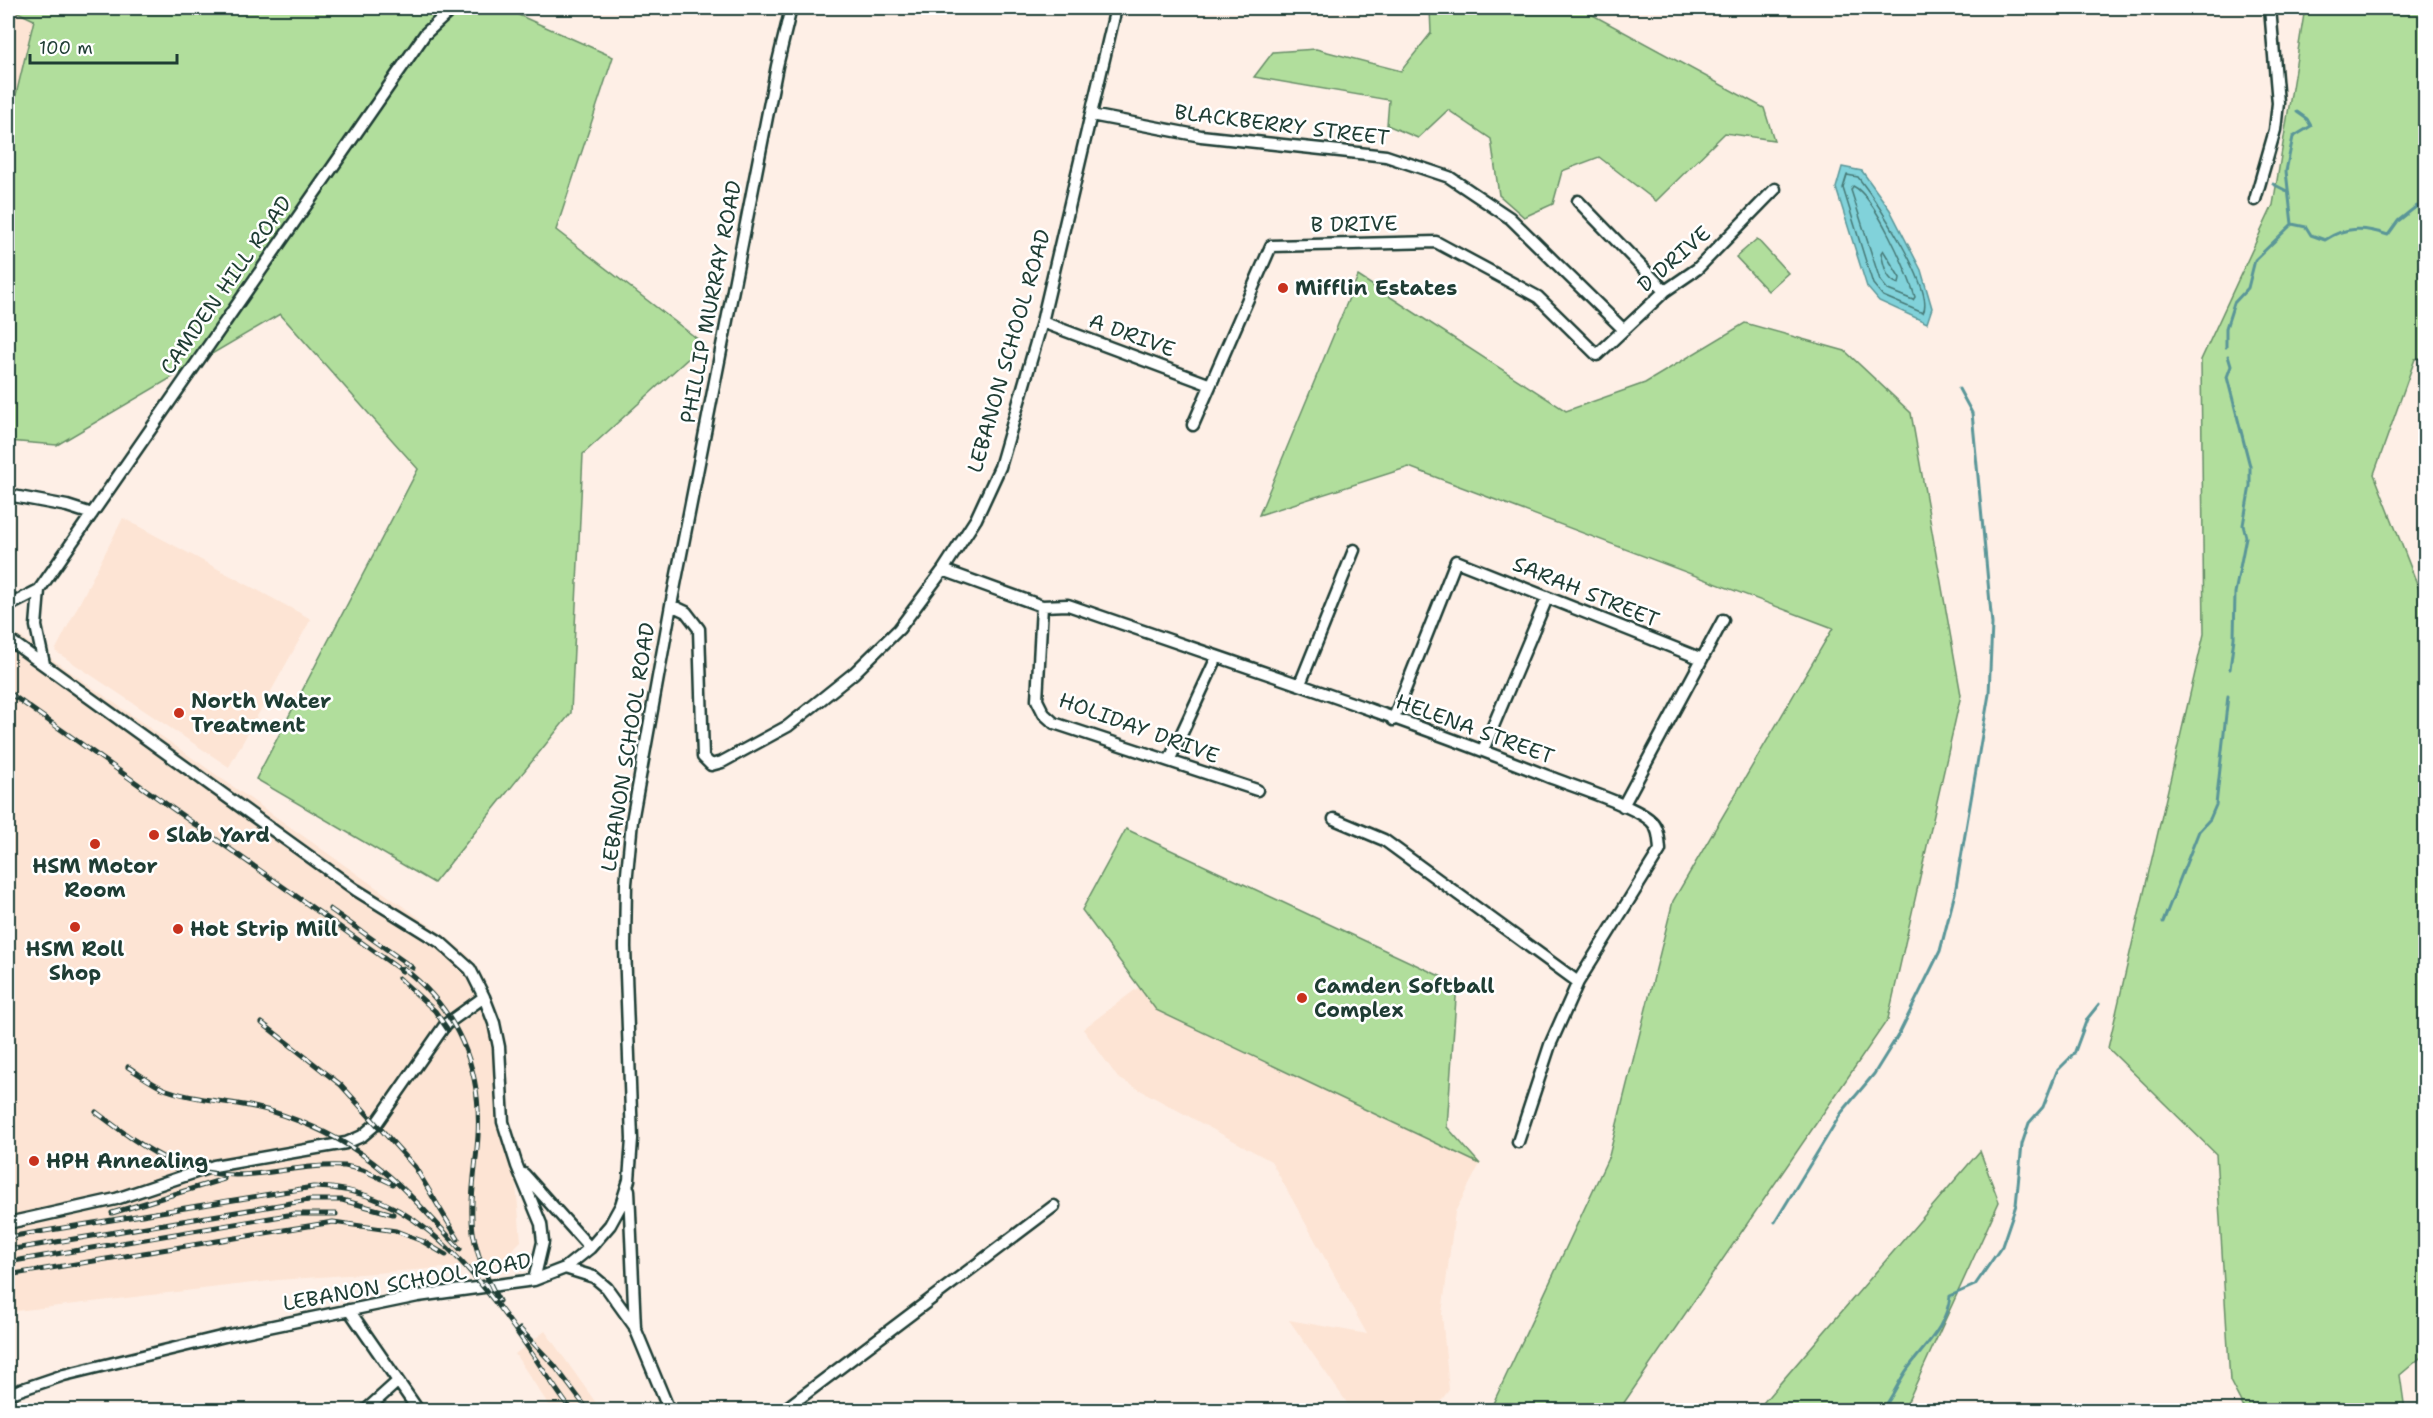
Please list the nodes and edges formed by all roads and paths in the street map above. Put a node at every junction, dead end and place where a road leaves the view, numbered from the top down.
1 (443, 8) edge
2 (453, 8) edge
3 (791, 8) edge
4 (1116, 8) edge
5 (2270, 8) edge
6 (425, 34) junction
7 (1091, 115) junction
8 (1775, 189) dead end
9 (2255, 200) dead end
10 (1578, 201) dead end
11 (1665, 291) junction
12 (1042, 322) junction
13 (1624, 330) junction
14 (1597, 355) joint
15 (1208, 384) junction
16 (1193, 425) dead end
17 (8, 495) edge
18 (92, 514) junction
19 (1354, 550) dead end
20 (943, 570) junction
21 (39, 590) junction
22 (1546, 598) junction
23 (671, 605) junction
24 (8, 606) edge
25 (1042, 606) junction
26 (1723, 620) dead end
27 (8, 639) edge
28 (1216, 657) junction
29 (1702, 659) junction
30 (44, 664) junction
31 (1300, 684) junction
32 (1393, 720) junction
33 (1483, 750) junction
34 (1169, 762) junction
35 (1257, 790) dead end
36 (1623, 806) junction
37 (1334, 819) dead end
38 (1578, 982) junction
39 (484, 997) junction
40 (1518, 1142) dead end
41 (517, 1166) junction
42 (629, 1180) junction
43 (1054, 1206) dead end
44 (8, 1223) edge
45 (590, 1248) junction
46 (565, 1268) junction
47 (534, 1280) junction
48 (349, 1310) junction
49 (635, 1328) junction
50 (397, 1383) junction
51 (8, 1394) edge
52 (366, 1410) edge
53 (418, 1410) edge
54 (669, 1410) edge
55 (784, 1410) edge

1 - 6 street
2 - 6 street, CAMDEN HILL ROAD
3 - 23 street, PHILLIP MURRAY ROAD
4 - 7 street, LEBANON SCHOOL ROAD
5 - 9 street
6 - 18 street, CAMDEN HILL ROAD
7 - 12 street, LEBANON SCHOOL ROAD
7 - 13 street, BLACKBERRY STREET
8 - 11 street, D DRIVE
10 - 11 street
11 - 13 street, D DRIVE
12 - 15 street, A DRIVE
12 - 20 street, LEBANON SCHOOL ROAD
13 - 14 street, D DRIVE
14 - 15 street, B DRIVE
15 - 16 street, B DRIVE
17 - 18 street
18 - 21 street, CAMDEN HILL ROAD
19 - 31 street
20 - 23 street, LEBANON SCHOOL ROAD
20 - 25 street, HELENA STREET
21 - 24 street
21 - 30 street
22 - 29 street, SARAH STREET
22 - 32 street, SARAH STREET
22 - 33 street
23 - 42 street, LEBANON SCHOOL ROAD
25 - 28 street, HELENA STREET
25 - 34 street, HOLIDAY DRIVE
26 - 29 street
27 - 30 street
28 - 31 street, HELENA STREET
28 - 34 street
29 - 36 street
30 - 39 street
31 - 32 street, HELENA STREET
32 - 33 street, HELENA STREET
33 - 36 street, HELENA STREET
34 - 35 street, HOLIDAY DRIVE
36 - 38 street, HELENA STREET
37 - 38 street
38 - 40 street, HELENA STREET
39 - 41 street
39 - 44 street
41 - 45 street
41 - 47 street
42 - 45 street, LEBANON SCHOOL ROAD
42 - 49 street
43 - 55 street
45 - 46 street, LEBANON SCHOOL ROAD
46 - 47 street, LEBANON SCHOOL ROAD
46 - 49 street
47 - 48 street, LEBANON SCHOOL ROAD
48 - 50 street
48 - 51 street, LEBANON SCHOOL ROAD
49 - 54 street
50 - 52 street
50 - 53 street

